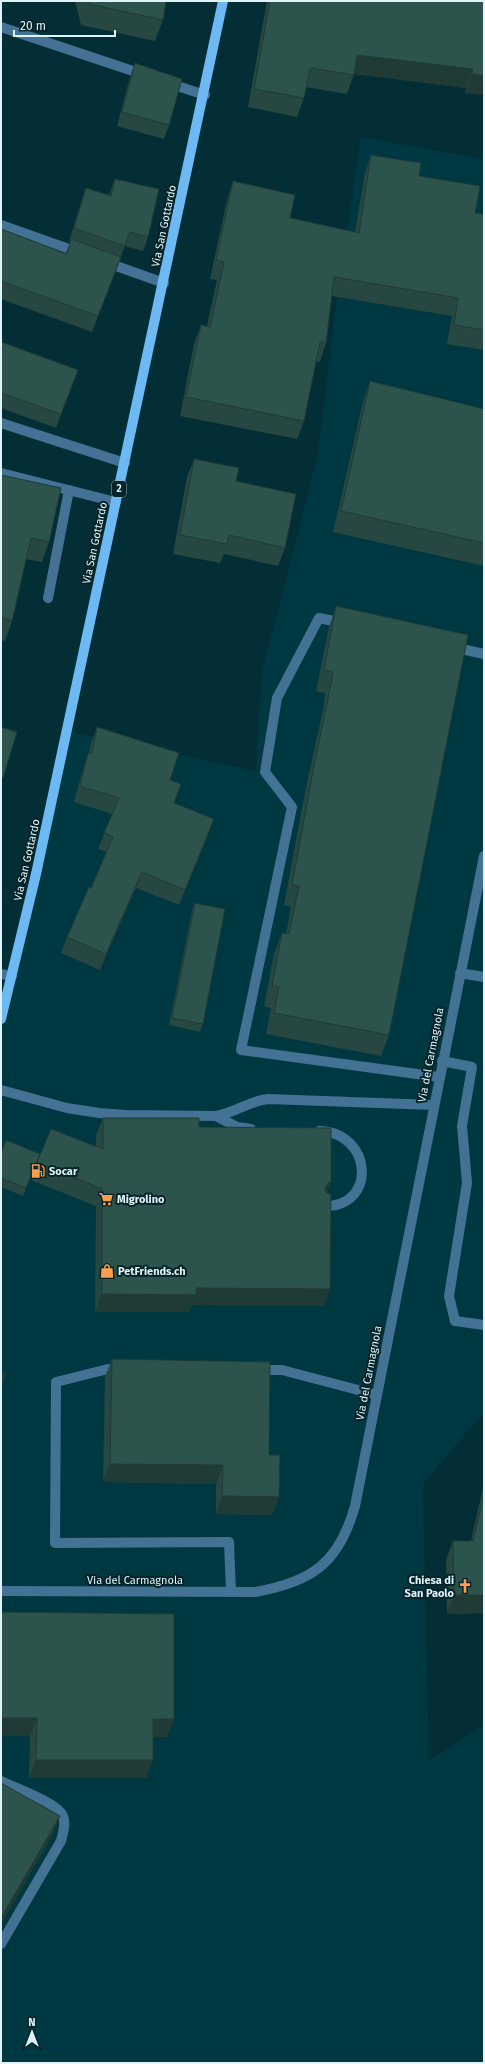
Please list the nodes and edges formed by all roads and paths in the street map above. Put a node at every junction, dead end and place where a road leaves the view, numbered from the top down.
1 (223, 1) edge
2 (1, 27) edge
3 (205, 95) junction
4 (1, 225) edge
5 (164, 283) junction
6 (1, 423) edge
7 (124, 463) junction
8 (1, 473) edge
9 (69, 490) junction
10 (116, 502) junction
11 (48, 598) dead end
12 (356, 626) edge
13 (446, 646) edge
14 (484, 654) edge
15 (484, 856) edge
16 (460, 973) junction
17 (1, 974) edge
18 (12, 976) junction
19 (484, 977) edge
20 (1, 1019) edge
21 (442, 1061) junction
22 (439, 1076) junction
23 (1, 1090) edge
24 (434, 1105) junction
25 (216, 1116) junction
26 (262, 1129) edge
27 (306, 1130) edge
28 (325, 1206) edge
29 (484, 1325) edge
30 (132, 1369) edge
31 (242, 1370) edge
32 (377, 1395) junction
33 (1, 1591) edge
34 (231, 1592) junction
35 (1, 1781) edge
36 (1, 1944) edge

1 - 3 main road, Via San Gottardo / 2
2 - 3 street
3 - 5 main road, Via San Gottardo / 2
4 - 5 street
5 - 7 main road, Via San Gottardo / 2
6 - 7 street
7 - 10 main road, Via San Gottardo / 2
8 - 9 street
9 - 10 street
9 - 11 street
10 - 18 main road, Via San Gottardo / 2
12 - 22 street
13 - 14 street
15 - 16 street, Via del Carmagnola
16 - 19 street
16 - 21 street, Via del Carmagnola
17 - 18 street
18 - 20 main road, Via San Gottardo / 2
21 - 22 street, Via del Carmagnola
21 - 29 street
22 - 24 street, Via del Carmagnola
23 - 25 street
24 - 25 street
24 - 32 street, Via del Carmagnola
25 - 26 street
27 - 28 street
30 - 34 street
31 - 32 street
32 - 34 street, Via del Carmagnola
33 - 34 street, Via del Carmagnola
35 - 36 street

